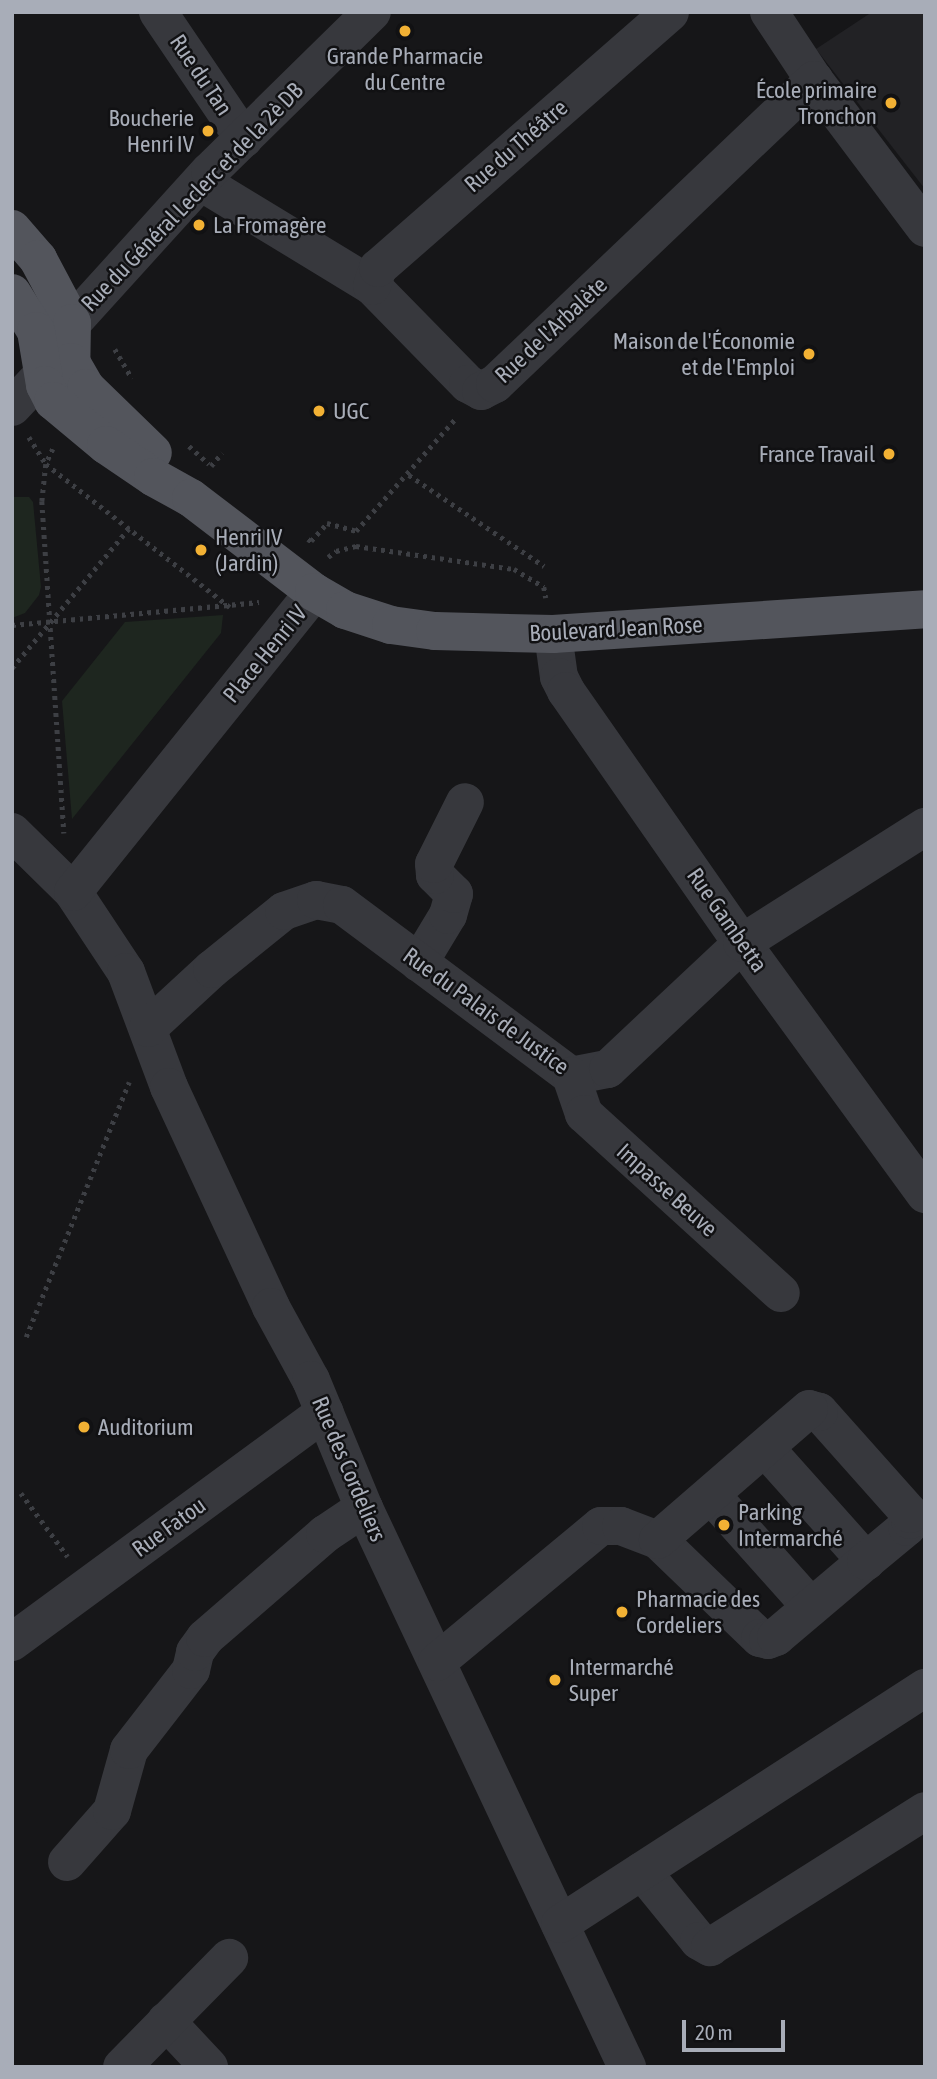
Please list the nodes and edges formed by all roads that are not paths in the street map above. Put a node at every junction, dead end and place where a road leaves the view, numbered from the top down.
1 (158, 12) edge
2 (372, 12) edge
3 (670, 12) edge
4 (769, 12) edge
5 (810, 75) junction
6 (244, 139) junction
7 (201, 182) junction
8 (925, 228) edge
9 (12, 229) edge
10 (372, 286) junction
11 (19, 302) edge
12 (72, 323) junction
13 (57, 368) junction
14 (19, 420) edge
15 (318, 577) junction
16 (925, 609) edge
17 (553, 634) junction
18 (465, 802) dead end
19 (925, 827) edge
20 (12, 832) edge
21 (66, 886) junction
22 (742, 943) junction
23 (419, 963) junction
24 (148, 1028) junction
25 (571, 1076) junction
26 (925, 1194) edge
27 (780, 1293) dead end
28 (325, 1412) junction
29 (765, 1448) junction
30 (711, 1495) junction
31 (364, 1508) junction
32 (658, 1540) junction
33 (866, 1561) junction
34 (811, 1607) junction
35 (12, 1642) edge
36 (438, 1662) junction
37 (925, 1688) edge
38 (925, 1811) edge
39 (67, 1862) dead end
40 (642, 1871) junction
41 (560, 1924) junction
42 (229, 1958) dead end
43 (166, 2021) junction
44 (616, 2061) edge
45 (122, 2067) edge
46 (209, 2067) edge

1 - 6 street, Rue du Tan
2 - 6 street, Rue du Général Leclerc et de la 2è DB
3 - 10 street, Rue du Théâtre
4 - 5 street
5 - 8 street
5 - 10 street, Rue de l'Arbalète
6 - 7 street, Rue du Général Leclerc et de la 2è DB
7 - 10 street, Rue de l'Arbalète
7 - 12 street, Rue du Général Leclerc et de la 2è DB
9 - 12 main road
11 - 13 main road, Place Henri IV
12 - 13 main road
13 - 14 street
13 - 15 main road, Place Henri IV
15 - 17 main road, Boulevard Jean Rose
15 - 21 street, Place Henri IV
16 - 17 main road, Boulevard Jean Rose
17 - 22 street, Rue Gambetta
18 - 23 street
19 - 22 street, Rue du Palais de Justice
20 - 21 street
21 - 24 street, Rue des Cordeliers
22 - 25 street, Rue du Palais de Justice
22 - 26 street, Rue Gambetta
23 - 24 street, Rue du Palais de Justice
23 - 25 street, Rue du Palais de Justice
24 - 28 street, Rue des Cordeliers
25 - 27 street, Impasse Beuve
28 - 31 street, Rue des Cordeliers
28 - 35 street, Rue Fatou
29 - 30 street
29 - 33 street
29 - 33 street
30 - 32 street
30 - 34 street
31 - 36 street, Rue des Cordeliers
31 - 39 street
32 - 34 street
32 - 36 street
33 - 34 street
36 - 41 street, Rue des Cordeliers
37 - 40 street
38 - 40 street
40 - 41 street
41 - 44 street, Rue des Cordeliers
42 - 43 street
43 - 45 street
43 - 46 street

